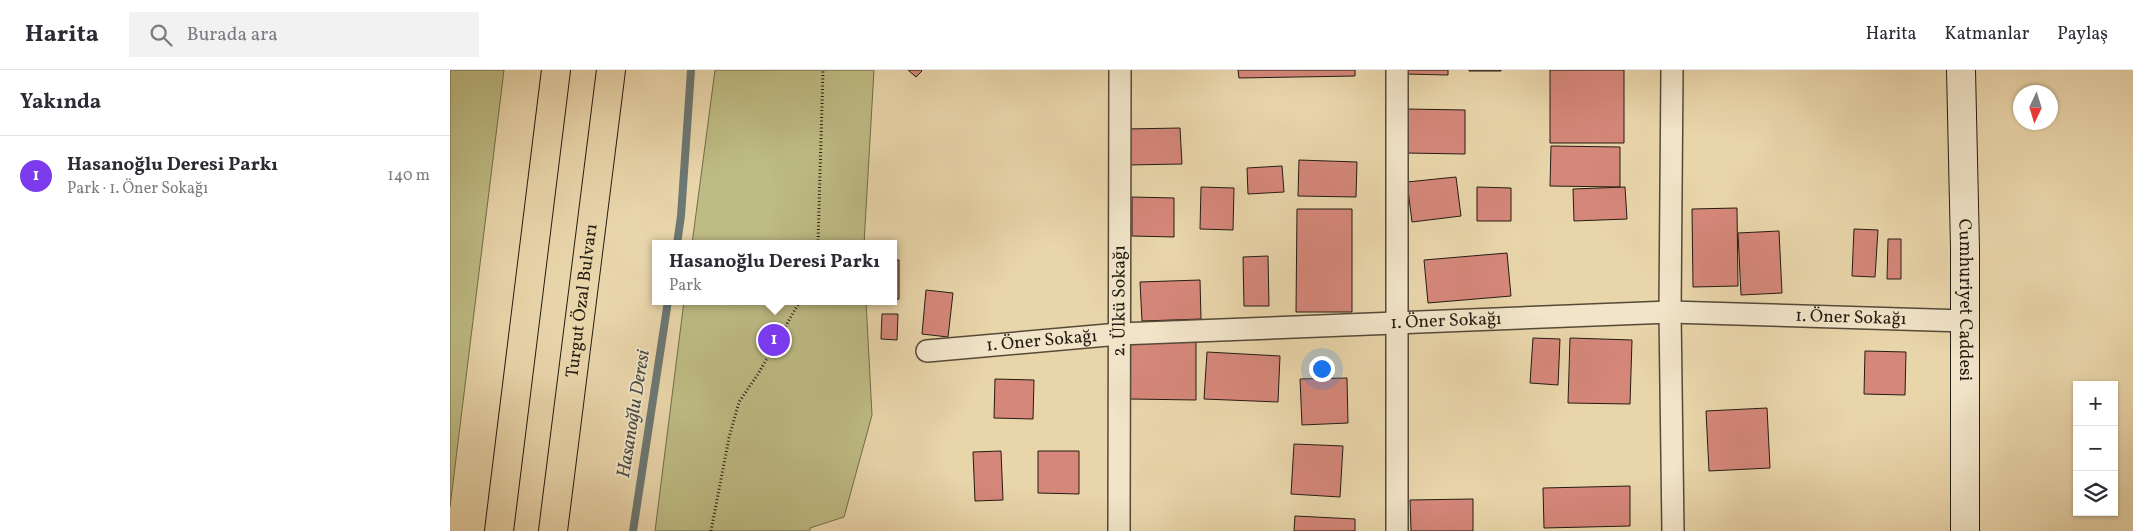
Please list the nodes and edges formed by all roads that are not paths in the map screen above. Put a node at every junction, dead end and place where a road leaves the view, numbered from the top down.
1 (556, 70) edge
2 (611, 70) edge
3 (1120, 70) edge
4 (1397, 70) edge
5 (1672, 70) edge
6 (1961, 70) edge
7 (1670, 312) junction
8 (1965, 321) junction
9 (1396, 324) junction
10 (1119, 334) junction
11 (927, 351) dead end
12 (499, 531) edge
13 (553, 531) edge
14 (1119, 531) edge
15 (1397, 531) edge
16 (1673, 531) edge
17 (1965, 531) edge

1 - 12 main road
2 - 13 main road, Turgut Özal Bulvarı
3 - 10 street, 2. Ülkü Sokağı
4 - 9 street
5 - 7 street
6 - 8 main road, Cumhuriyet Caddesi
7 - 8 street, 1. Öner Sokağı
7 - 9 street, 1. Öner Sokağı
7 - 16 street
8 - 17 main road, Cumhuriyet Caddesi
9 - 10 street, 1. Öner Sokağı
9 - 15 street
10 - 11 street, 1. Öner Sokağı
10 - 14 street, 2. Ülkü Sokağı

